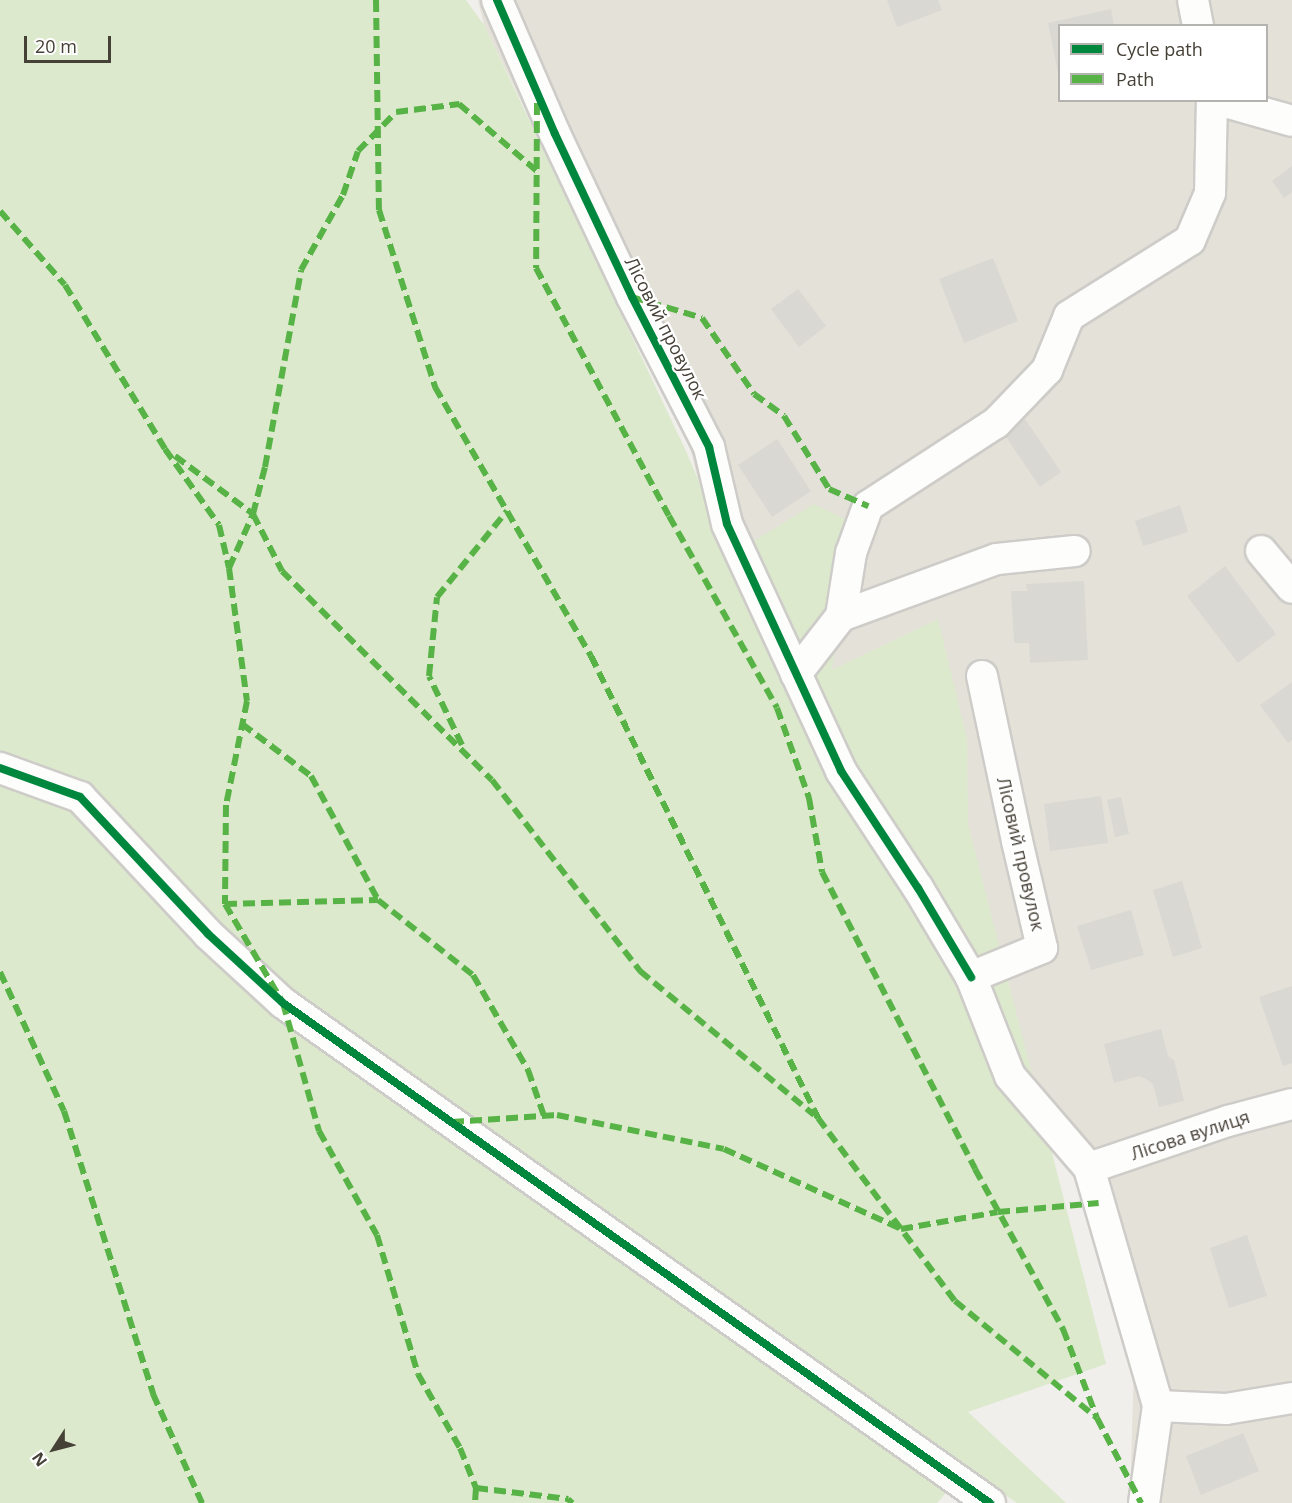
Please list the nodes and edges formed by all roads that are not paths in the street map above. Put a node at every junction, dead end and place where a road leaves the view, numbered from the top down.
1 (497, 0) edge
2 (1193, 0) edge
3 (1198, 24) edge
4 (1212, 102) edge
5 (1225, 102) edge
6 (1292, 121) edge
7 (1076, 551) dead end
8 (1261, 551) dead end
9 (1292, 588) edge
10 (841, 616) junction
11 (796, 674) junction
12 (982, 676) dead end
13 (0, 768) edge
14 (970, 977) junction
15 (1292, 1104) edge
16 (1089, 1168) junction
17 (1292, 1398) edge
18 (1158, 1406) junction
19 (990, 1503) edge
20 (1144, 1503) edge

1 - 11 street, Лісовий провулок
2 - 3 street
4 - 10 street
5 - 6 street
7 - 10 street
8 - 9 street
10 - 11 street
11 - 14 street, Лісовий провулок
12 - 14 street, Лісовий провулок
13 - 19 street
14 - 16 street
15 - 16 street, Лісова вулиця
16 - 18 street
17 - 18 street
18 - 20 street

